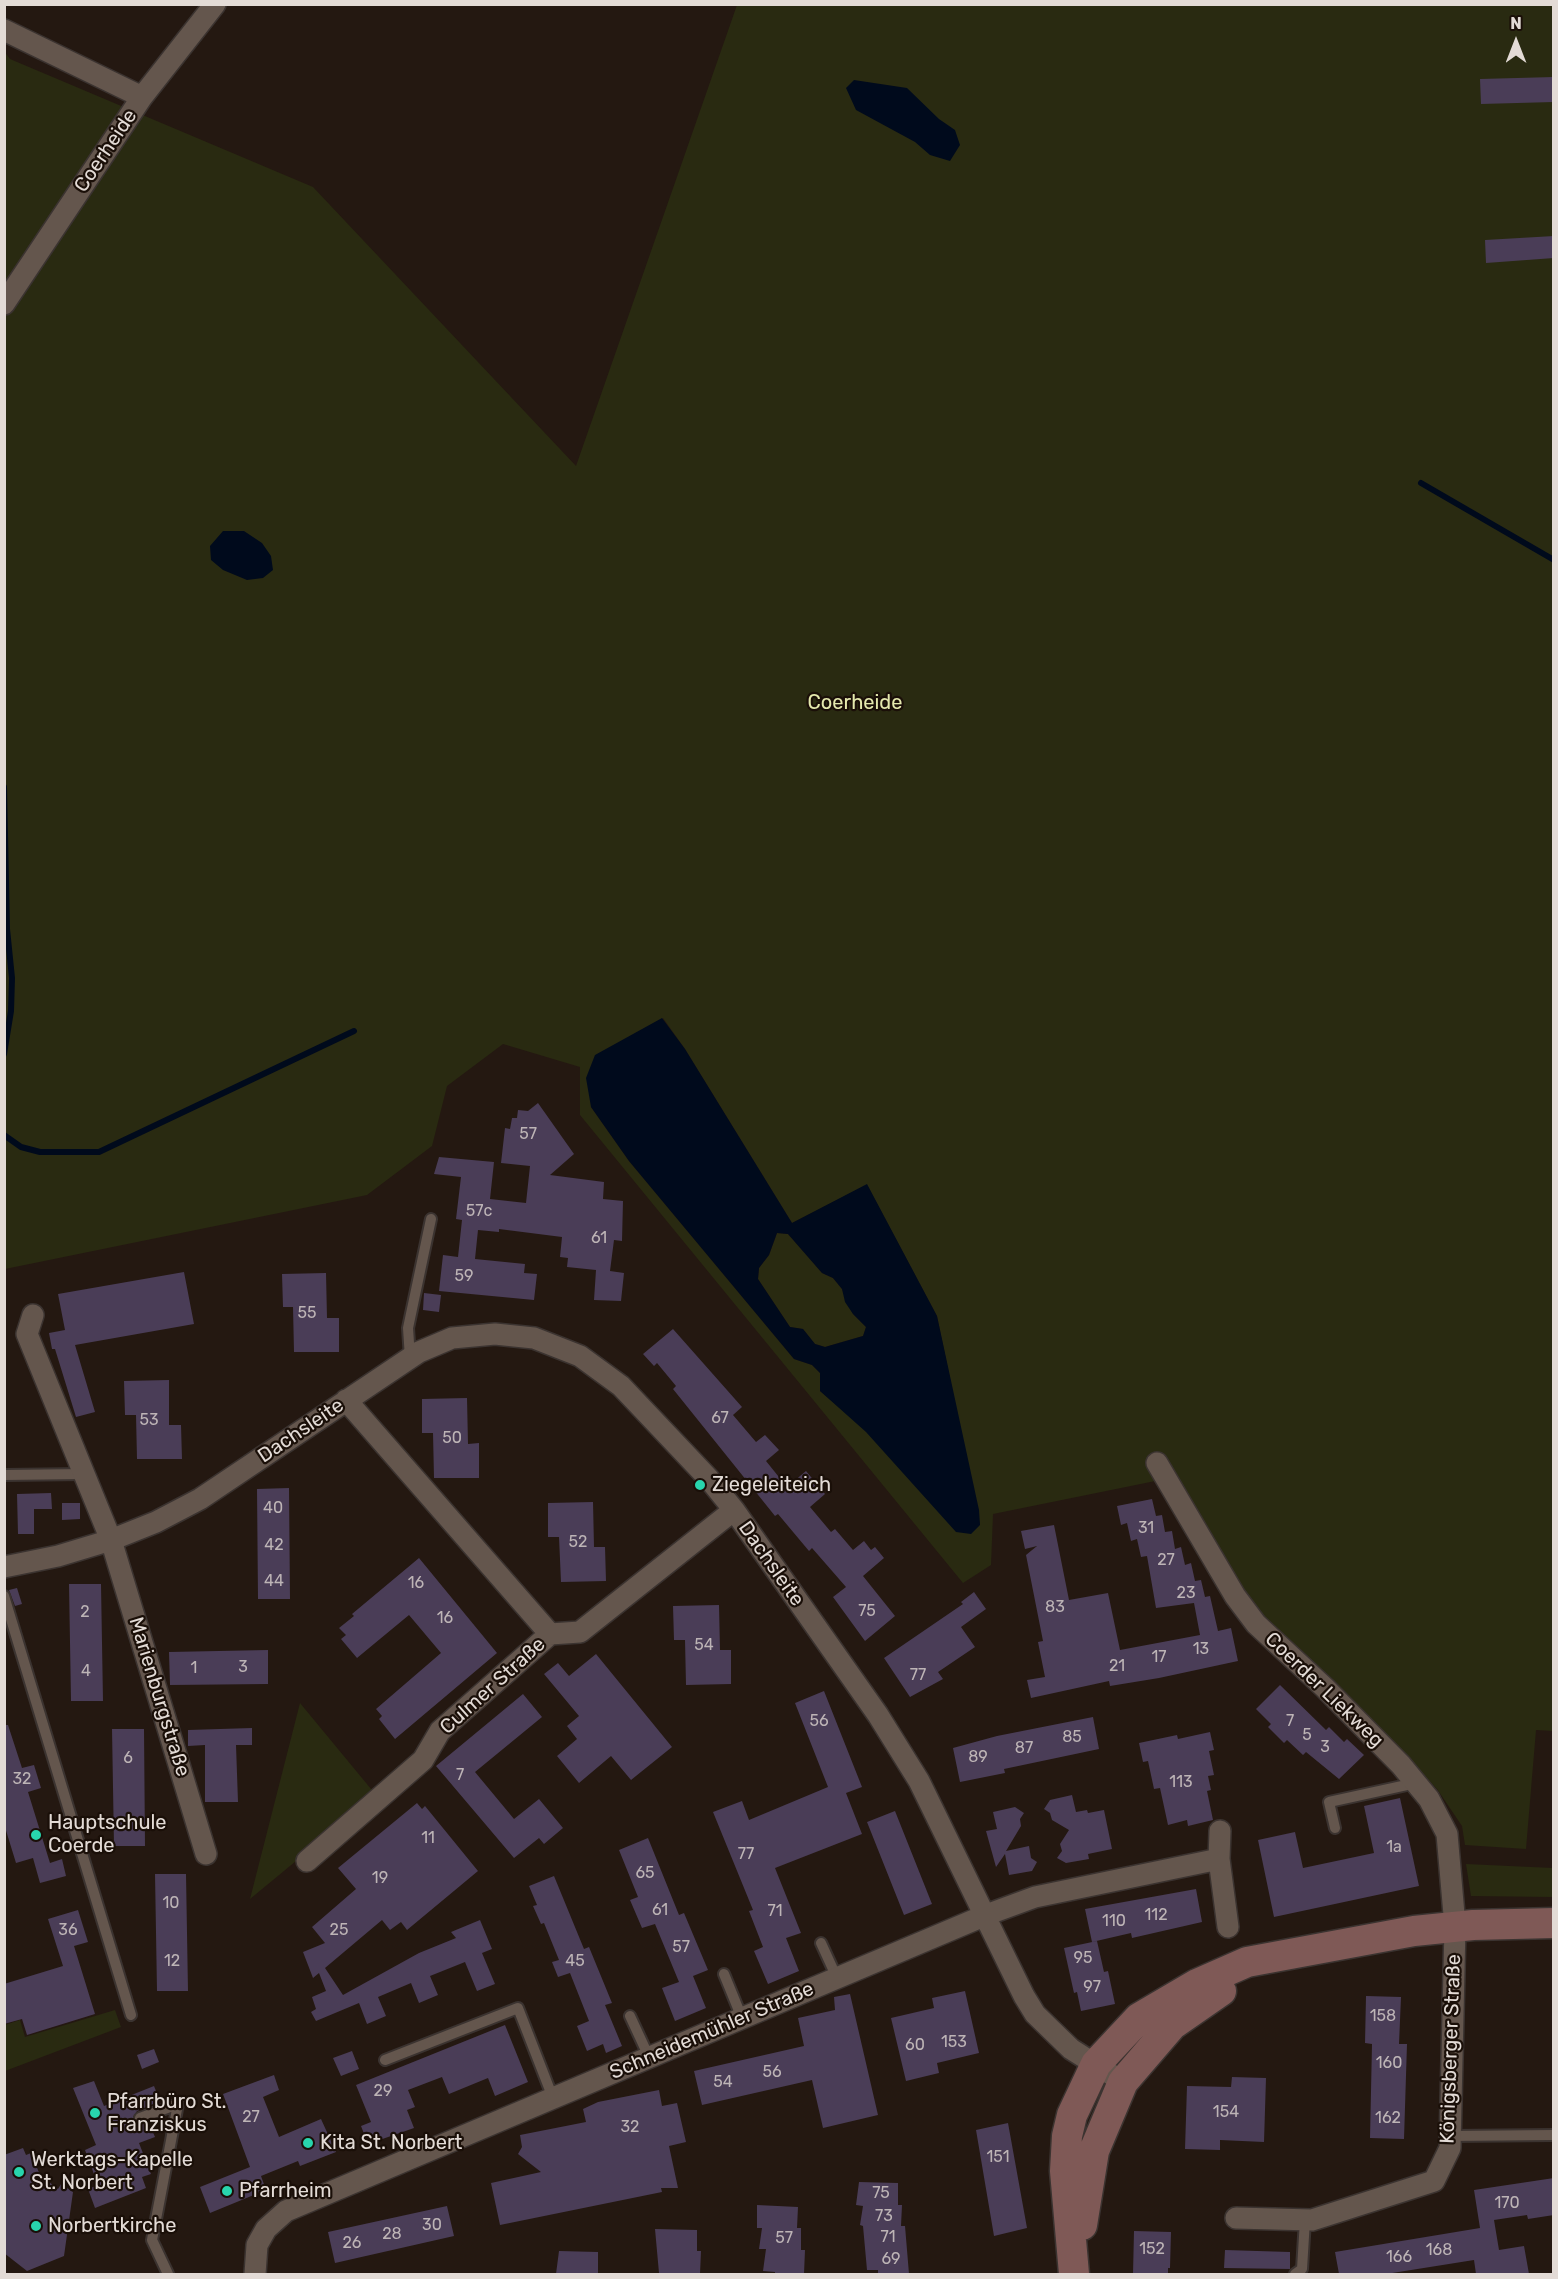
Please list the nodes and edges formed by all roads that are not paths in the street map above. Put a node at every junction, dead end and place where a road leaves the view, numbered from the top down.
1 (215, 4) edge
2 (4, 30) edge
3 (142, 97) junction
4 (4, 304) edge
5 (431, 1219) dead end
6 (33, 1315) dead end
7 (410, 1358) junction
8 (346, 1400) junction
9 (1156, 1463) dead end
10 (84, 1474) junction
11 (4, 1475) edge
12 (734, 1510) junction
13 (111, 1540) junction
14 (4, 1567) edge
15 (4, 1596) edge
16 (550, 1634) junction
17 (1416, 1783) junction
18 (1335, 1828) dead end
19 (1220, 1831) dead end
20 (206, 1854) dead end
21 (1219, 1859) junction
22 (307, 1861) dead end
23 (986, 1915) junction
24 (1554, 1923) edge
25 (1455, 1926) junction
26 (1228, 1927) dead end
27 (821, 1943) dead end
28 (1278, 1958) junction
29 (724, 1974) dead end
30 (837, 1978) junction
31 (131, 2015) dead end
32 (630, 2016) dead end
33 (742, 2018) junction
34 (649, 2057) junction
35 (385, 2060) dead end
36 (1096, 2064) junction
37 (1123, 2082) junction
38 (553, 2098) junction
39 (140, 2118) dead end
40 (1554, 2135) edge
41 (1450, 2136) junction
42 (1236, 2218) dead end
43 (1305, 2220) junction
44 (168, 2274) edge
45 (255, 2274) edge
46 (1075, 2274) edge
47 (1295, 2274) edge

1 - 3 street, Coerheide
2 - 3 street
3 - 4 street, Coerheide
5 - 7 lane
6 - 10 street
7 - 8 street, Dachsleite
7 - 12 street, Dachsleite
8 - 13 street, Dachsleite
8 - 16 street, Culmer Straße
9 - 17 street, Coerder Liekweg
10 - 11 lane
10 - 13 street
12 - 16 street, Culmer Straße
12 - 23 street, Dachsleite
13 - 14 street, Dachsleite
13 - 20 street, Marienburgstraße
15 - 31 lane
16 - 22 street, Culmer Straße
17 - 18 lane
17 - 25 street, Coerder Liekweg
19 - 21 street
21 - 23 street, Schneidemühler Straße
21 - 26 street
23 - 30 street, Schneidemühler Straße
23 - 36 street, Dachsleite
24 - 25 street, Königsberger Straße
25 - 28 street, Königsberger Straße
25 - 41 street, Königsberger Straße
27 - 30 lane
28 - 36 street, Königsberger Straße
28 - 37 street, Königsberger Straße
29 - 33 lane
30 - 33 street, Schneidemühler Straße
32 - 34 lane
33 - 34 street, Schneidemühler Straße
34 - 38 street, Schneidemühler Straße
35 - 38 lane
36 - 37 street, Dachsleite
36 - 46 street, Königsberger Straße
37 - 46 street, Königsberger Straße
38 - 45 street, Schneidemühler Straße
39 - 44 lane
40 - 41 lane
41 - 43 street, Königsberger Straße
42 - 43 street, Königsberger Straße
43 - 47 lane

